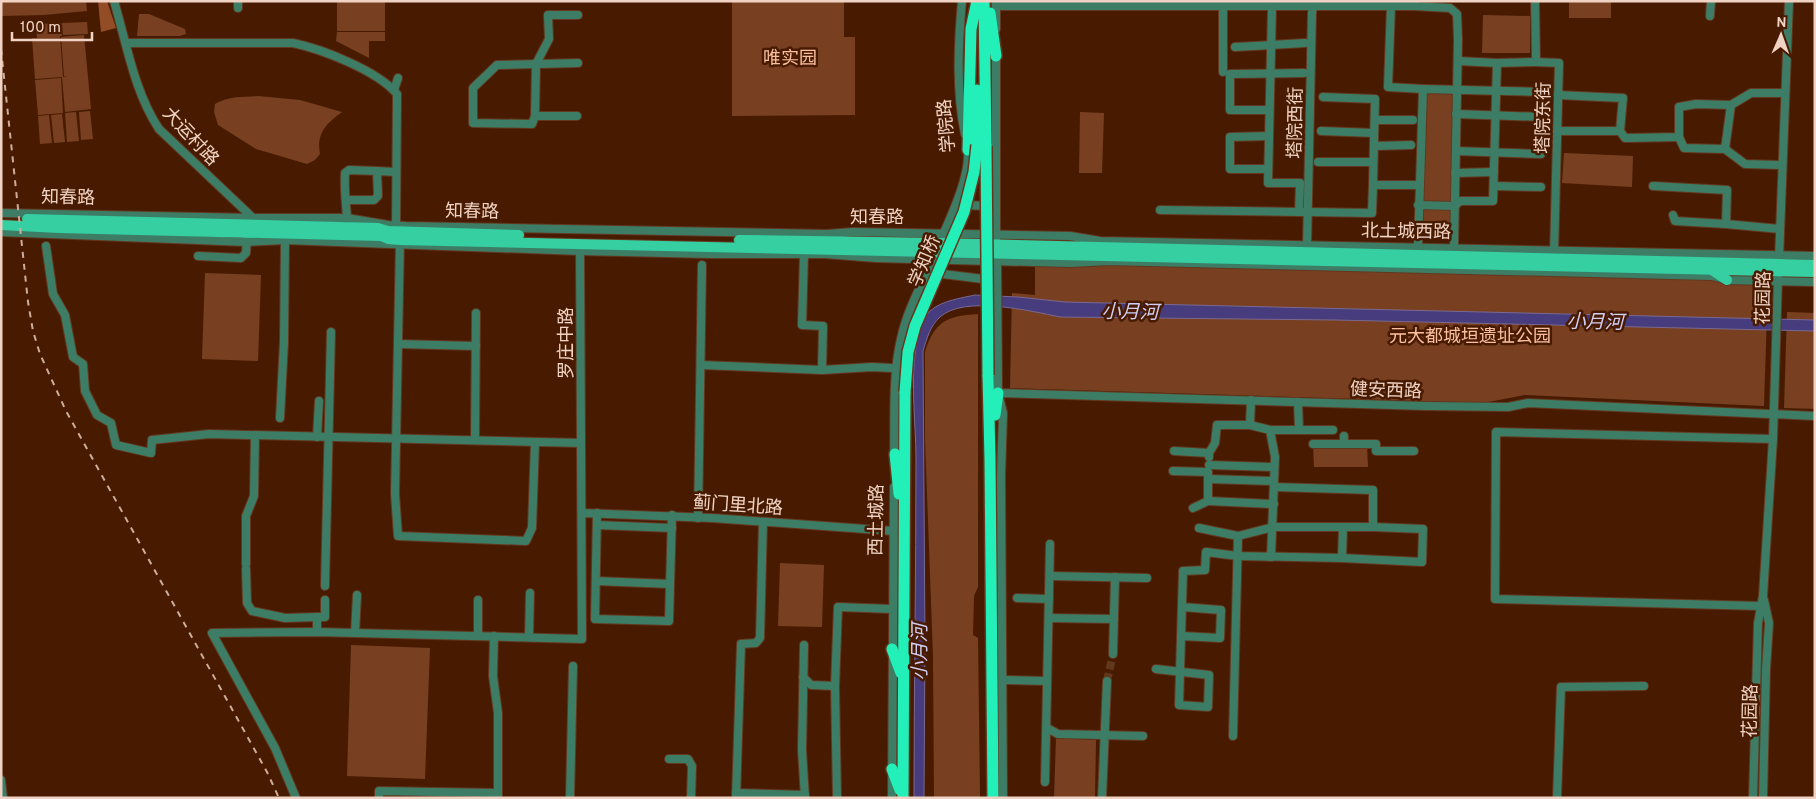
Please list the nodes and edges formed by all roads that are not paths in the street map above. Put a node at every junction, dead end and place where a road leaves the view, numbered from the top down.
1 (114, 1) edge
2 (962, 1) edge
3 (977, 1) edge
4 (1535, 1) edge
5 (1711, 1) edge
6 (1789, 1) edge
7 (991, 2) edge
8 (1226, 4) edge
9 (1314, 4) edge
10 (1376, 4) edge
11 (1414, 4) edge
12 (1448, 5) edge
13 (1391, 6) junction
14 (1272, 7) junction
15 (578, 15) dead end
16 (1710, 16) dead end
17 (1305, 43) dead end
18 (126, 44) junction
19 (1271, 46) junction
20 (1235, 47) dead end
21 (996, 56) joint
22 (1458, 61) junction
23 (1536, 62) junction
24 (578, 63) dead end
25 (1498, 63) junction
26 (536, 64) junction
27 (1223, 72) dead end
28 (1304, 72) dead end
29 (1270, 74) junction
30 (398, 78) dead end
31 (1422, 89) junction
32 (1457, 89) junction
33 (394, 90) junction
34 (1497, 90) junction
35 (1544, 92) dead end
36 (1785, 93) junction
37 (1558, 95) junction
38 (1323, 97) dead end
39 (1731, 106) junction
40 (1270, 110) junction
41 (1456, 114) junction
42 (1496, 115) junction
43 (535, 116) junction
44 (577, 116) dead end
45 (1544, 118) dead end
46 (1374, 120) junction
47 (1413, 120) dead end
48 (1321, 131) dead end
49 (1557, 131) junction
50 (1620, 132) junction
51 (1374, 133) junction
52 (1269, 136) junction
53 (1679, 137) junction
54 (1411, 145) dead end
55 (1374, 146) junction
56 (977, 147) junction
57 (1725, 149) junction
58 (1456, 151) junction
59 (1495, 152) junction
60 (1541, 154) dead end
61 (1318, 162) dead end
62 (1373, 162) junction
63 (1782, 165) junction
64 (1268, 168) junction
65 (377, 171) junction
66 (396, 172) junction
67 (1494, 172) junction
68 (1455, 173) junction
69 (1372, 185) junction
70 (1419, 185) junction
71 (1494, 186) junction
72 (1653, 186) dead end
73 (1541, 187) dead end
74 (347, 200) junction
75 (956, 205) junction
76 (1418, 205) junction
77 (997, 206) junction
78 (1455, 206) junction
79 (1160, 210) dead end
80 (1299, 212) junction
81 (1308, 212) junction
82 (1, 213) edge
83 (1673, 215) dead end
84 (1, 218) edge
85 (347, 218) junction
86 (1726, 224) junction
87 (1, 225) edge
88 (1780, 228) junction
89 (250, 229) junction
90 (1, 232) edge
91 (398, 235) junction
92 (285, 240) junction
93 (581, 244) junction
94 (1308, 245) junction
95 (46, 246) dead end
96 (938, 247) junction
97 (1418, 247) junction
98 (997, 248) junction
99 (1454, 248) junction
100 (804, 254) junction
101 (1554, 254) junction
102 (198, 256) dead end
103 (1815, 256) edge
104 (702, 265) dead end
105 (1815, 265) edge
106 (1778, 268) junction
107 (1711, 270) junction
108 (927, 272) junction
109 (1815, 272) edge
110 (1727, 280) junction
111 (1815, 282) edge
112 (998, 283) junction
113 (476, 313) dead end
114 (331, 332) dead end
115 (398, 344) junction
116 (476, 346) junction
117 (700, 365) junction
118 (891, 368) dead end
119 (822, 370) junction
120 (905, 392) joint
121 (998, 393) junction
122 (1251, 400) junction
123 (319, 402) dead end
124 (1298, 402) junction
125 (1774, 415) junction
126 (1815, 416) edge
127 (280, 418) dead end
128 (1250, 425) junction
129 (1270, 430) junction
130 (1299, 430) junction
131 (1333, 430) dead end
132 (255, 435) junction
133 (317, 437) junction
134 (328, 437) junction
135 (396, 439) junction
136 (1773, 439) junction
137 (475, 440) junction
138 (535, 442) junction
139 (581, 443) junction
140 (1314, 444) dead end
141 (1174, 451) dead end
142 (1414, 451) dead end
143 (1210, 453) junction
144 (895, 454) junction
145 (990, 460) junction
146 (1274, 467) junction
147 (1173, 471) dead end
148 (1208, 472) junction
149 (1274, 484) junction
150 (1208, 501) junction
151 (1274, 504) junction
152 (1193, 508) dead end
153 (582, 513) junction
154 (598, 513) junction
155 (672, 515) dead end
156 (698, 518) junction
157 (763, 522) junction
158 (597, 525) junction
159 (1273, 527) junction
160 (1343, 527) junction
161 (1373, 527) junction
162 (672, 528) junction
163 (1200, 528) dead end
164 (893, 531) junction
165 (1238, 536) junction
166 (905, 542) junction
167 (1050, 544) dead end
168 (1238, 556) junction
169 (1271, 557) junction
170 (1342, 558) junction
171 (1050, 576) junction
172 (1115, 577) junction
173 (1147, 578) dead end
174 (596, 581) junction
175 (670, 584) junction
176 (325, 586) dead end
177 (530, 593) dead end
178 (357, 595) dead end
179 (1763, 596) junction
180 (1017, 598) dead end
181 (1049, 599) junction
182 (325, 600) dead end
183 (478, 600) dead end
184 (1761, 606) junction
185 (1182, 607) junction
186 (892, 609) junction
187 (317, 617) junction
188 (1049, 618) junction
189 (1114, 618) junction
190 (317, 632) junction
191 (355, 633) junction
192 (478, 636) junction
193 (494, 636) junction
194 (1181, 636) junction
195 (529, 637) junction
196 (804, 645) dead end
197 (892, 649) junction
198 (1112, 654) tunnel mouth
199 (573, 666) dead end
200 (1156, 669) dead end
201 (1180, 671) junction
202 (803, 677) junction
203 (903, 679) junction
204 (1003, 680) junction
205 (1048, 681) junction
206 (1107, 681) tunnel mouth
207 (835, 686) junction
208 (1644, 686) dead end
209 (1046, 728) junction
210 (1106, 735) junction
211 (1143, 736) dead end
212 (1233, 736) dead end
213 (669, 759) dead end
214 (892, 768) junction
215 (1, 780) edge
216 (1046, 782) dead end
217 (498, 795) edge
218 (736, 795) edge
219 (805, 797) edge
220 (3, 798) edge
221 (296, 798) edge
222 (379, 798) edge
223 (570, 798) edge
224 (691, 798) edge
225 (837, 798) edge
226 (892, 798) edge
227 (902, 798) edge
228 (993, 798) edge
229 (1003, 798) edge
230 (1102, 798) edge
231 (1557, 798) edge
232 (1753, 798) edge
233 (1763, 798) edge

1 - 18 street, 大运村路
2 - 56 street, 学院路
3 - 56 highway, 学院路
4 - 23 street, 塔院东街
5 - 16 street
6 - 36 street, 花园路
7 - 8 street
7 - 21 highway
7 - 56 highway, 学院路
8 - 14 street
8 - 27 street
9 - 10 street
9 - 14 street
9 - 81 street, 塔院西街
10 - 13 street
11 - 12 street
11 - 13 street
12 - 22 street
13 - 31 street
14 - 19 street
15 - 26 street
17 - 19 street
18 - 33 street
18 - 89 street, 大运村路
19 - 20 street
19 - 29 street
21 - 77 street
22 - 25 street
22 - 32 street
23 - 25 street
23 - 37 street, 塔院东街
24 - 26 street
25 - 34 street
26 - 43 street
26 - 43 street
28 - 29 street
29 - 40 street
29 - 40 street
30 - 33 street
31 - 32 street
31 - 70 street
32 - 34 street
32 - 41 street
33 - 66 street
34 - 35 street
34 - 42 street
36 - 39 street
36 - 63 street, 花园路
37 - 49 street, 塔院东街
37 - 50 street
38 - 46 street
39 - 53 street
39 - 57 street
40 - 52 street
41 - 42 street
41 - 58 street
42 - 45 street
42 - 59 street
43 - 44 street
46 - 47 street
46 - 51 street
48 - 51 street
49 - 50 street
49 - 101 street, 塔院东街
50 - 53 street
51 - 55 street
52 - 64 street
52 - 64 street
53 - 57 street
54 - 55 street
55 - 62 street
56 - 75 street, 学院路
56 - 120 highway, 学知桥, bridge
56 - 145 highway, bridge
57 - 63 street
58 - 59 street
58 - 68 street
59 - 60 street
59 - 67 street
61 - 62 street
62 - 69 street
63 - 88 street, 花园路
64 - 80 street
65 - 66 street
65 - 74 street
65 - 74 street
66 - 91 street
67 - 68 street
67 - 71 street
68 - 78 street
69 - 70 street
69 - 81 street
70 - 76 street
71 - 73 street
71 - 78 street
72 - 86 street
74 - 85 street
75 - 77 street
75 - 96 street, 学院路
76 - 78 street
76 - 97 street
77 - 98 street
78 - 99 street
79 - 80 street
80 - 81 street
81 - 94 street, 塔院西街
82 - 89 street, 知春路
83 - 86 street
84 - 89 main road, 知春路
85 - 89 street, 知春路
85 - 91 street, 知春路
86 - 88 street
87 - 89 main road, 知春路
88 - 106 street, 花园路
89 - 90 street, 知春路
89 - 91 main road, 知春路
89 - 92 street, 知春路
89 - 102 street
91 - 92 street, 知春路
91 - 93 main road, 知春路
91 - 93 street, 知春路
91 - 96 street, 知春路
91 - 115 street
92 - 127 street
93 - 96 main road, 知春路
93 - 100 street, 知春路
93 - 139 street, 罗庄中路
94 - 97 street, 北土城西路
94 - 98 street, 北土城西路
95 - 132 street
96 - 98 main road
96 - 98 street
96 - 100 street, 知春路
96 - 108 street, 西土城路
97 - 99 street, 北土城西路
98 - 101 main road, 北土城西路
98 - 107 main road, 北土城西路
98 - 110 street, 北土城西路
98 - 112 street
99 - 101 street, 北土城西路
100 - 119 street
101 - 106 main road, 北土城西路
103 - 106 street, 北土城西路
104 - 117 street
105 - 106 main road, 北土城西路
106 - 107 main road, 北土城西路
106 - 109 main road, 北土城西路
106 - 110 street, 北土城西路
106 - 111 street, 北土城西路
106 - 125 street, 花园路
107 - 110 main road
108 - 112 street
108 - 144 street, 西土城路
112 - 121 street
113 - 116 street
114 - 134 street
115 - 116 street
115 - 135 street
116 - 137 street
117 - 119 street
117 - 156 street
118 - 119 street
120 - 166 highway, 西土城路
121 - 122 street, 健安西路
121 - 145 highway
121 - 204 street
122 - 124 street, 健安西路
122 - 128 street
123 - 133 street
124 - 125 street, 健安西路
124 - 130 street
125 - 126 street, 健安西路
125 - 136 street, 花园路
128 - 129 street
128 - 143 street
129 - 130 street
129 - 146 street
130 - 131 street
132 - 133 street
132 - 187 street
133 - 134 street
134 - 135 street
134 - 176 street
135 - 137 street
135 - 138 street
136 - 179 street, 花园路
136 - 184 street
137 - 138 street
138 - 139 street
139 - 153 street, 罗庄中路
140 - 142 street
141 - 143 street
143 - 148 street
144 - 164 street, 西土城路
144 - 166 highway
145 - 228 highway
146 - 148 street
146 - 149 street
147 - 148 street
148 - 149 street
148 - 150 street
149 - 151 street
149 - 161 street
150 - 151 street
150 - 152 street
151 - 159 street
153 - 154 street, 蓟门里北路
153 - 195 street, 罗庄中路
154 - 156 street, 蓟门里北路
154 - 158 street
155 - 162 street
156 - 157 street, 蓟门里北路
157 - 164 street, 蓟门里北路
157 - 218 street
158 - 162 street
158 - 174 street
159 - 160 street
159 - 165 street
159 - 169 street
160 - 161 street
160 - 170 street
161 - 170 street
162 - 175 street
163 - 165 street
164 - 186 street, 西土城路
165 - 168 street
166 - 203 highway, 西土城路
167 - 171 street
168 - 169 street
168 - 185 street
168 - 212 street
169 - 170 street
171 - 172 street
171 - 181 street
172 - 173 street
172 - 189 street
174 - 175 street
174 - 175 street
177 - 195 street
178 - 191 street
179 - 184 street, 花园路
179 - 233 street, 花园路
180 - 181 street
181 - 188 street
182 - 187 street
183 - 192 street
184 - 232 street, 花园路
185 - 194 street
185 - 194 street
186 - 197 street, 西土城路
186 - 207 street
187 - 190 street
188 - 189 street
188 - 205 street
189 - 198 street
190 - 191 street
190 - 221 street
191 - 192 street
192 - 193 street
193 - 195 street
193 - 217 street
194 - 201 street
196 - 202 street
197 - 203 highway
197 - 214 street, 西土城路
199 - 223 street
200 - 201 street
201 - 201 street
202 - 207 street
202 - 219 street
203 - 227 highway, 西土城路
204 - 205 street
204 - 229 street
205 - 209 street
206 - 210 street
207 - 225 street
208 - 231 street
209 - 210 street
209 - 216 street
210 - 211 street
210 - 230 street
213 - 224 street
214 - 226 street, 西土城路
214 - 227 highway
215 - 220 street
217 - 222 street
218 - 219 street

